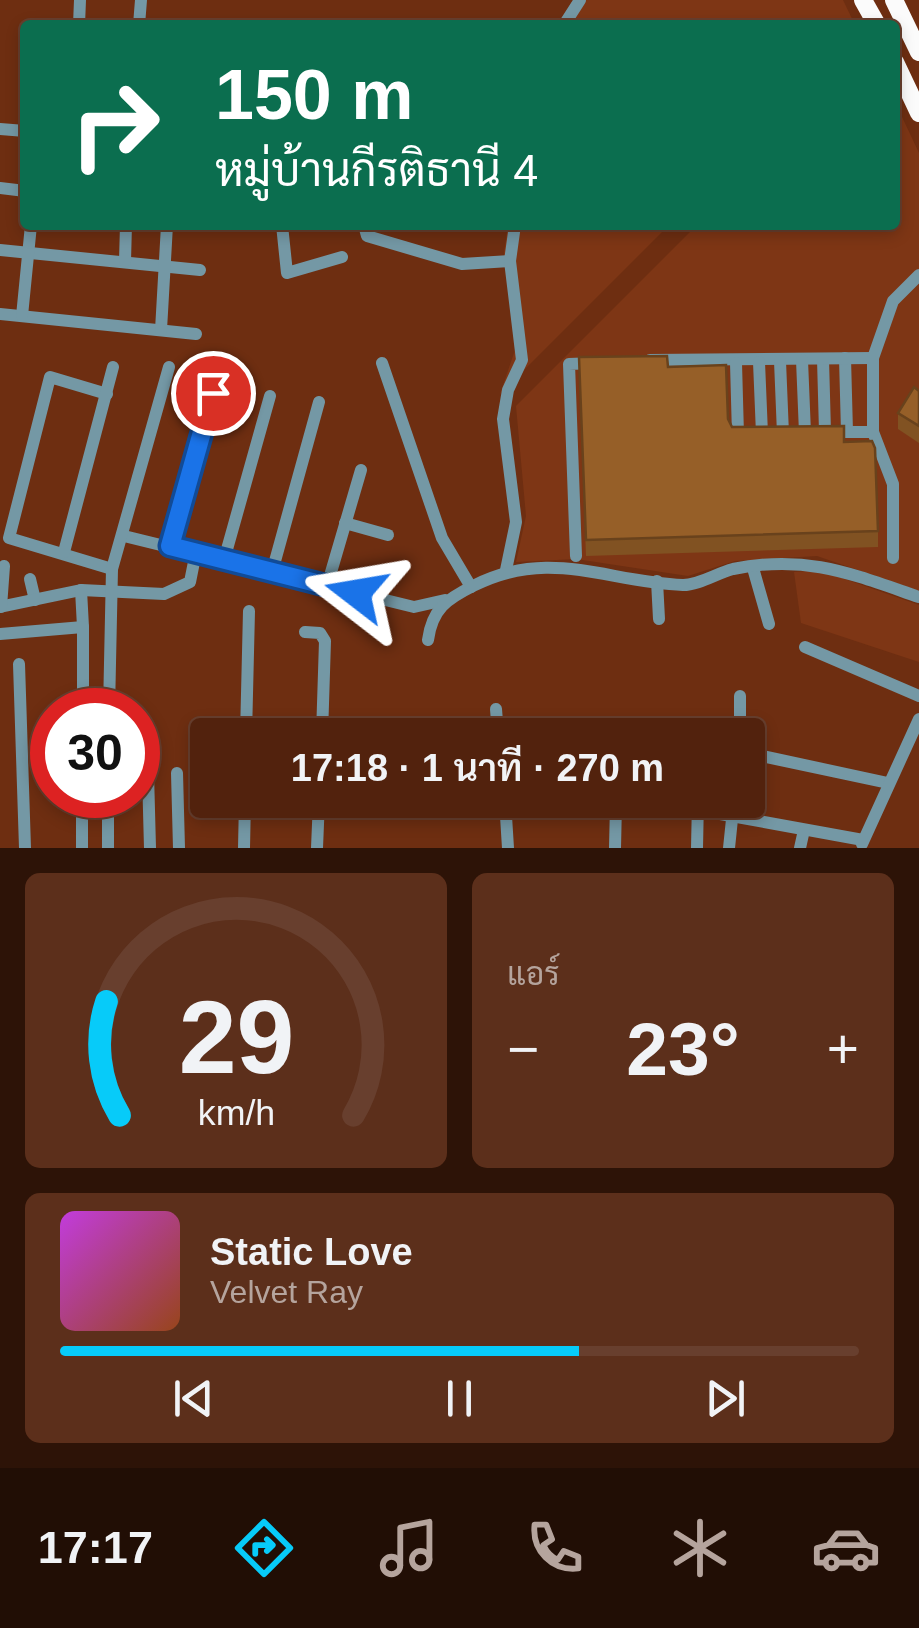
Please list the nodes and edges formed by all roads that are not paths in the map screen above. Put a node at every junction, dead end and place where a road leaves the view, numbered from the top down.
1 (894, 0) edge
2 (919, 52) edge
3 (900, 73) edge
4 (919, 114) edge
5 (31, 230) edge
6 (126, 230) edge
7 (166, 230) edge
8 (283, 230) edge
9 (366, 230) edge
10 (515, 230) edge
11 (0, 250) edge
12 (30, 253) junction
13 (342, 257) dead end
14 (125, 261) junction
15 (510, 261) junction
16 (162, 265) junction
17 (200, 270) dead end
18 (919, 275) edge
19 (0, 314) edge
20 (22, 316) junction
21 (161, 330) junction
22 (196, 334) dead end
23 (844, 358) junction
24 (872, 358) junction
25 (823, 359) junction
26 (802, 360) junction
27 (780, 361) junction
28 (608, 362) edge
29 (628, 362) edge
30 (759, 362) junction
31 (382, 363) dead end
32 (736, 363) junction
33 (113, 366) dead end
34 (168, 367) dead end
35 (213, 393) dead end
36 (107, 394) junction
37 (270, 396) dead end
38 (319, 402) dead end
39 (826, 432) junction
40 (846, 432) junction
41 (873, 432) junction
42 (805, 433) junction
43 (762, 434) junction
44 (783, 434) junction
45 (360, 470) dead end
46 (345, 522) junction
47 (388, 535) dead end
48 (124, 536) junction
49 (170, 546) junction
50 (64, 552) junction
51 (196, 552) junction
52 (576, 556) dead end
53 (893, 558) dead end
54 (224, 560) junction
55 (4, 566) dead end
56 (753, 568) junction
57 (112, 569) junction
58 (506, 570) junction
59 (272, 572) junction
60 (30, 578) dead end
61 (656, 580) junction
62 (327, 586) junction
63 (471, 587) junction
64 (81, 590) junction
65 (106, 592) junction
66 (919, 597) edge
67 (36, 600) junction
68 (445, 600) junction
69 (0, 607) edge
70 (250, 611) dead end
71 (659, 619) dead end
72 (769, 624) dead end
73 (84, 628) junction
74 (305, 632) dead end
75 (0, 634) edge
76 (428, 640) dead end
77 (805, 647) dead end
78 (19, 664) dead end
79 (83, 688) edge
80 (109, 688) edge
81 (740, 696) dead end
82 (919, 696) edge
83 (496, 710) dead end
84 (247, 718) edge
85 (323, 718) edge
86 (497, 718) edge
87 (740, 718) edge
88 (919, 719) edge
89 (765, 758) edge
90 (177, 773) dead end
91 (888, 784) junction
92 (82, 818) edge
93 (108, 818) edge
94 (149, 818) edge
95 (245, 818) edge
96 (318, 818) edge
97 (506, 818) edge
98 (616, 818) edge
99 (697, 818) edge
100 (730, 818) edge
101 (745, 818) edge
102 (804, 830) junction
103 (862, 844) edge
104 (82, 845) edge
105 (108, 846) edge
106 (26, 848) edge
107 (150, 848) edge
108 (179, 848) edge
109 (244, 848) edge
110 (317, 848) edge
111 (508, 848) edge
112 (616, 848) edge
113 (696, 848) edge
114 (730, 848) edge
115 (800, 848) edge

1 - 2 highway
3 - 4 highway
5 - 12 street
6 - 14 street
7 - 16 street
8 - 13 street
9 - 15 street
10 - 15 street
11 - 12 street
12 - 14 street
12 - 20 street
14 - 16 street
15 - 58 street
16 - 17 street
16 - 21 street
18 - 24 street
19 - 20 street
20 - 21 street
21 - 22 street
23 - 24 street
23 - 25 street
23 - 40 street
24 - 41 street
25 - 26 street
25 - 39 street
26 - 27 street
26 - 42 street
27 - 30 street
27 - 44 street
28 - 52 street
29 - 32 street
30 - 32 street
30 - 43 street
31 - 63 street
32 - 43 street
33 - 36 street
34 - 48 street
35 - 49 street
36 - 50 street
36 - 50 street
37 - 54 street
38 - 59 street
39 - 40 street
39 - 42 street
40 - 41 street
41 - 53 street
42 - 44 street
43 - 44 street
45 - 46 street
46 - 47 street
46 - 62 street
48 - 49 street
48 - 57 street
49 - 51 street
50 - 57 street
51 - 54 street
51 - 65 street
54 - 59 street
55 - 69 street
56 - 61 street
56 - 66 street
56 - 72 street
57 - 65 street
58 - 61 street
58 - 63 street
59 - 62 street
60 - 67 street
61 - 71 street
62 - 68 street
63 - 68 street
64 - 65 street
64 - 67 street
64 - 73 street
65 - 80 street
67 - 69 street
68 - 76 street
70 - 84 street
73 - 75 street
73 - 79 street
74 - 85 street
77 - 82 street
78 - 106 street
81 - 87 street
83 - 86 street
88 - 91 street
89 - 91 street
90 - 108 street
91 - 103 street
92 - 104 street
93 - 105 street
94 - 107 street
95 - 109 street
96 - 110 street
97 - 111 street
98 - 112 street
99 - 113 street
100 - 114 street
101 - 102 street
102 - 103 street
102 - 115 street
104 - 105 street

